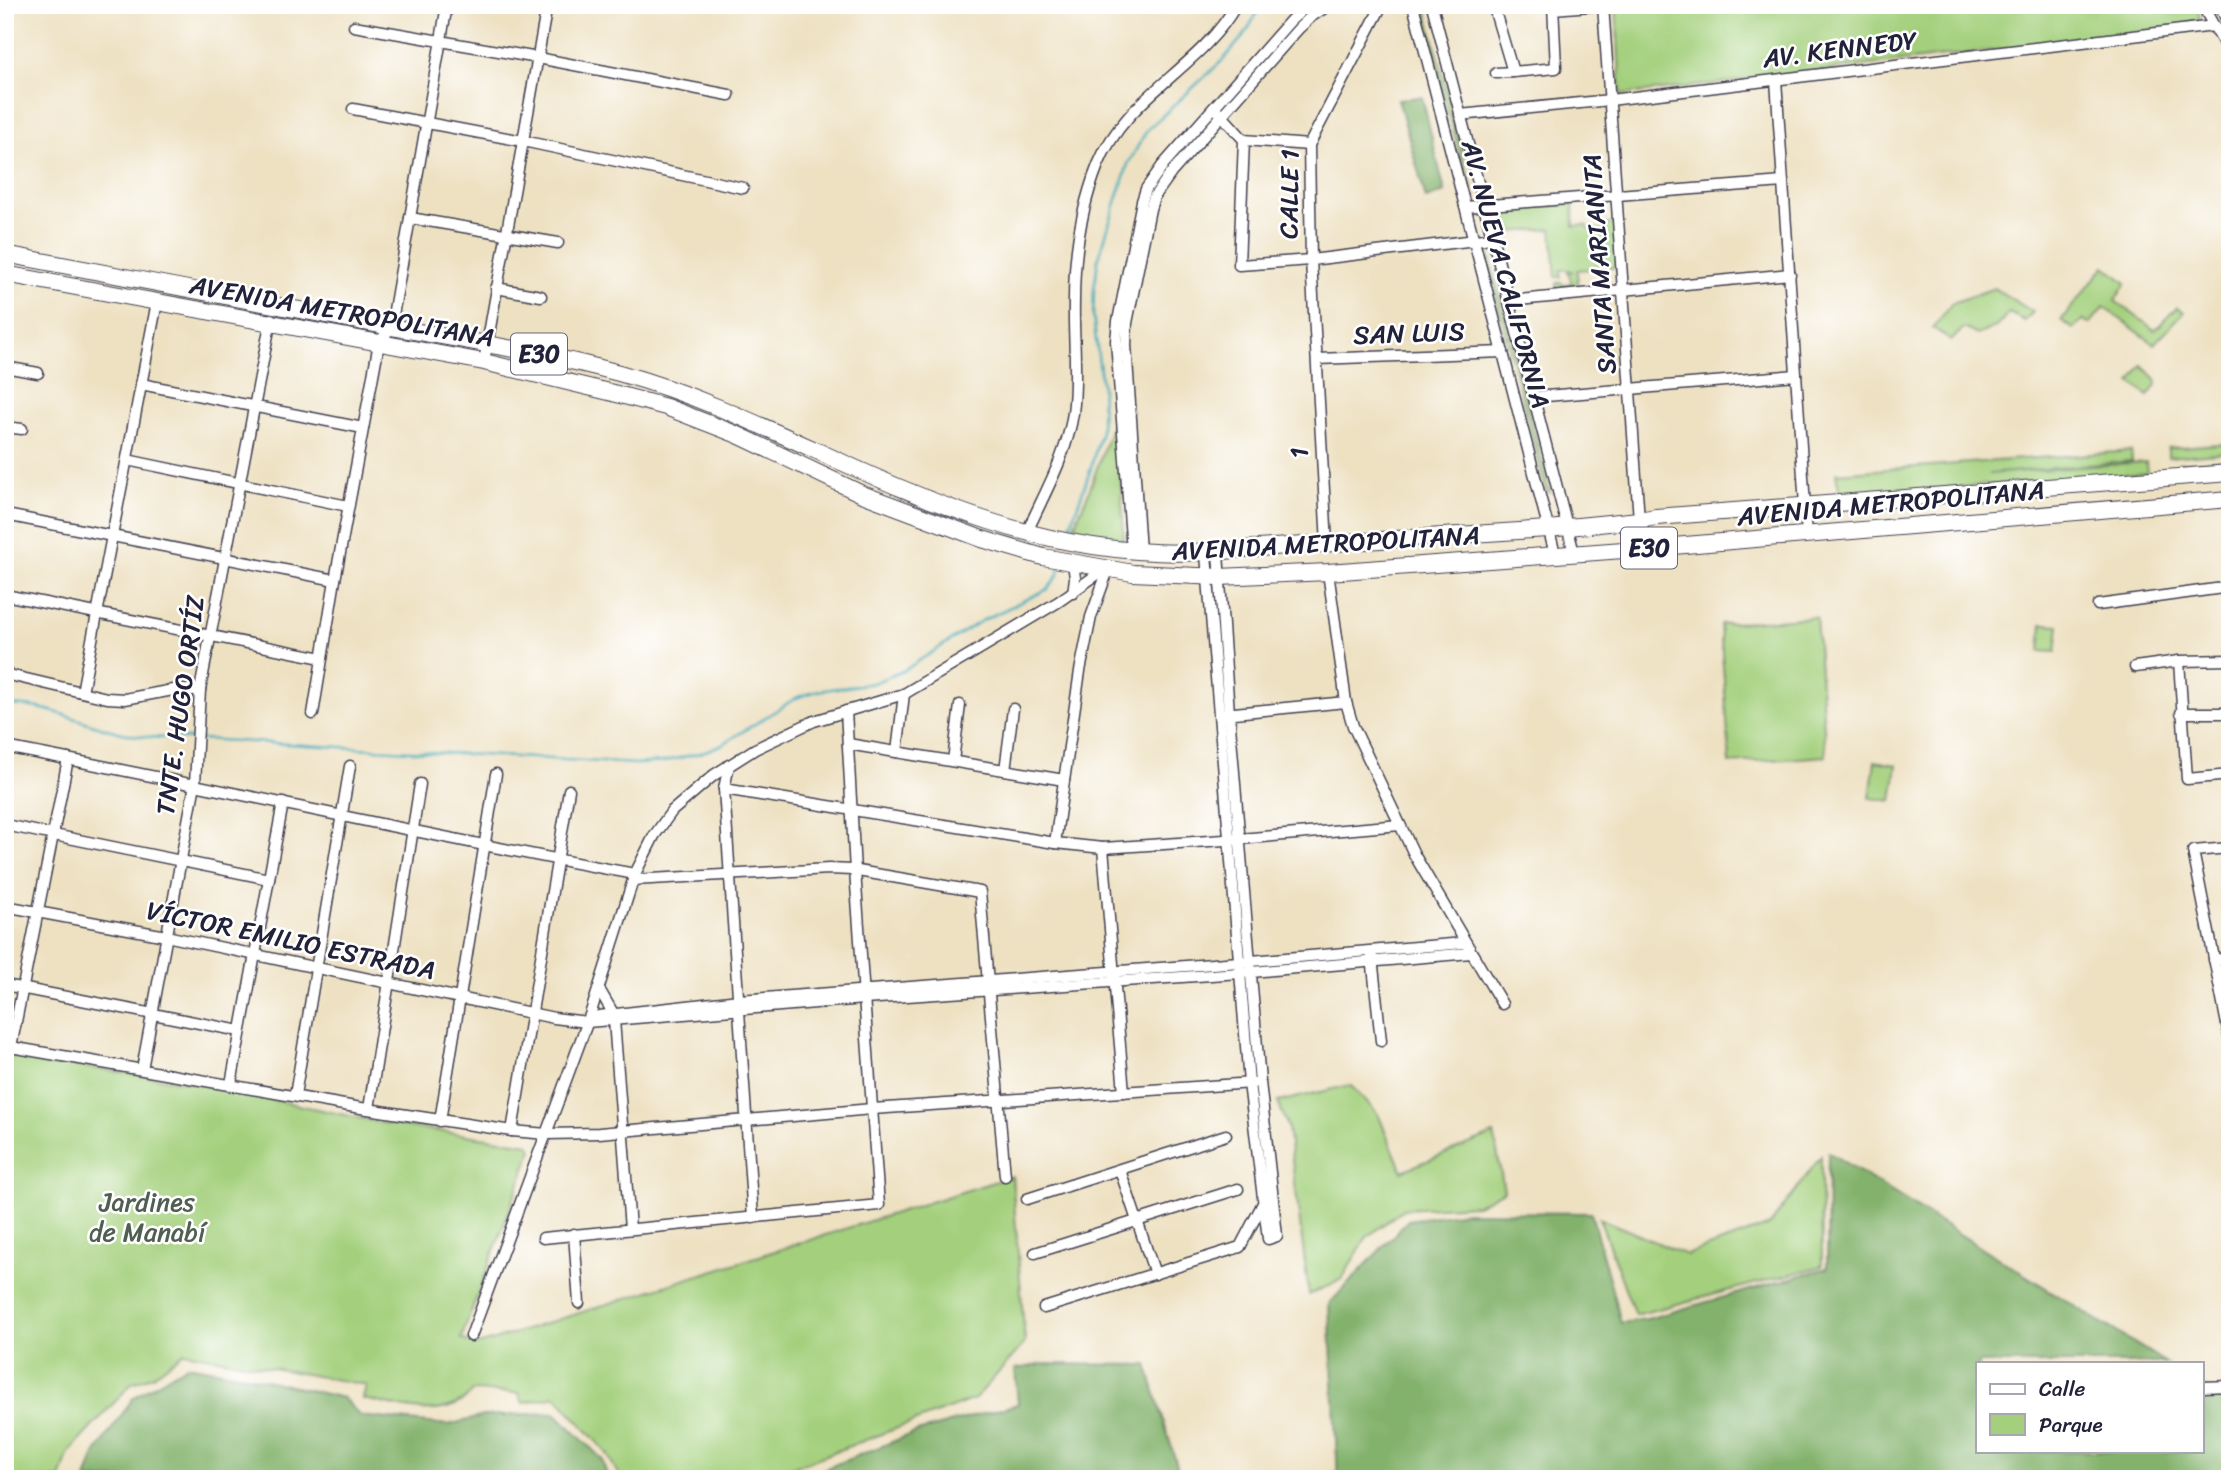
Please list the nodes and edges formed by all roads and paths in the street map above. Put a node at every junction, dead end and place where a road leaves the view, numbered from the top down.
1 (447, 5) edge
2 (547, 5) edge
3 (1236, 5) edge
4 (1308, 5) edge
5 (1329, 5) edge
6 (1382, 5) edge
7 (1413, 5) edge
8 (1432, 5) edge
9 (1493, 5) edge
10 (1603, 5) edge
11 (2202, 5) edge
12 (2219, 5) edge
13 (1553, 7) edge
14 (2230, 25) edge
15 (354, 26) dead end
16 (2214, 26) junction
17 (2225, 35) edge
18 (441, 41) junction
19 (2230, 43) edge
20 (2230, 54) edge
21 (538, 58) junction
22 (1513, 72) junction
23 (1496, 73) dead end
24 (1776, 79) junction
25 (729, 95) dead end
26 (1610, 100) junction
27 (353, 109) dead end
28 (1218, 111) junction
29 (1460, 115) junction
30 (427, 122) junction
31 (1244, 140) junction
32 (523, 141) junction
33 (1310, 145) junction
34 (1783, 182) junction
35 (743, 188) dead end
36 (1616, 194) junction
37 (1484, 205) junction
38 (1465, 207) junction
39 (410, 218) junction
40 (506, 234) junction
41 (1492, 238) junction
42 (1474, 240) junction
43 (558, 243) dead end
44 (5, 254) edge
45 (1311, 261) junction
46 (5, 274) edge
47 (1790, 274) junction
48 (496, 288) junction
49 (1623, 292) junction
50 (541, 296) dead end
51 (1509, 301) junction
52 (157, 302) junction
53 (274, 306) junction
54 (270, 324) junction
55 (391, 327) junction
56 (379, 343) junction
57 (487, 344) junction
58 (1503, 352) junction
59 (1317, 359) junction
60 (484, 362) junction
61 (5, 368) edge
62 (38, 373) dead end
63 (1797, 375) junction
64 (141, 384) junction
65 (1630, 390) junction
66 (1534, 397) junction
67 (254, 407) junction
68 (5, 427) edge
69 (363, 428) junction
70 (22, 429) dead end
71 (776, 432) junction
72 (768, 450) junction
73 (127, 460) junction
74 (2230, 473) edge
75 (238, 483) junction
76 (2230, 499) edge
77 (348, 506) junction
78 (1805, 506) junction
79 (11, 516) dead end
80 (1639, 520) junction
81 (1567, 527) junction
82 (1548, 529) junction
83 (1027, 532) junction
84 (1807, 535) junction
85 (111, 537) junction
86 (1327, 544) junction
87 (1650, 548) junction
88 (1136, 551) junction
89 (1212, 553) junction
90 (1574, 553) junction
91 (1555, 554) junction
92 (224, 560) junction
93 (1070, 563) junction
94 (1106, 570) junction
95 (1328, 572) junction
96 (1212, 577) junction
97 (335, 580) junction
98 (2230, 587) edge
99 (1073, 593) junction
100 (5, 594) edge
101 (2098, 604) dead end
102 (97, 614) junction
103 (210, 636) junction
104 (322, 657) junction
105 (2230, 660) edge
106 (2179, 661) junction
107 (2135, 667) dead end
108 (5, 674) edge
109 (200, 690) junction
110 (82, 692) junction
111 (904, 694) junction
112 (1346, 702) junction
113 (960, 705) dead end
114 (1013, 709) dead end
115 (846, 711) junction
116 (313, 713) dead end
117 (2181, 713) junction
118 (2230, 713) edge
119 (1223, 714) junction
120 (848, 744) junction
121 (5, 747) edge
122 (897, 752) junction
123 (68, 759) junction
124 (953, 761) junction
125 (350, 765) dead end
126 (729, 765) junction
127 (1005, 770) junction
128 (496, 774) dead end
129 (2230, 775) edge
130 (1064, 780) junction
131 (195, 781) junction
132 (420, 784) dead end
133 (724, 789) junction
134 (569, 790) dead end
135 (283, 803) junction
136 (851, 809) junction
137 (341, 816) junction
138 (5, 825) edge
139 (1400, 825) junction
140 (413, 832) junction
141 (53, 834) junction
142 (1227, 839) junction
143 (1240, 839) junction
144 (1055, 844) junction
145 (485, 846) junction
146 (1103, 848) junction
147 (2230, 848) edge
148 (181, 860) junction
149 (557, 860) junction
150 (855, 871) junction
151 (730, 874) junction
152 (634, 877) junction
153 (269, 879) junction
154 (5, 906) edge
155 (37, 912) junction
156 (166, 936) junction
157 (1464, 943) junction
158 (1471, 953) junction
159 (254, 955) junction
160 (1372, 956) junction
161 (2230, 958) edge
162 (2214, 960) junction
163 (315, 967) junction
164 (1245, 967) junction
165 (1113, 976) junction
166 (388, 983) junction
167 (5, 985) edge
168 (988, 986) junction
169 (23, 988) junction
170 (599, 989) junction
171 (863, 995) junction
172 (460, 998) junction
173 (1502, 1004) dead end
174 (739, 1005) junction
175 (152, 1013) junction
176 (531, 1013) junction
177 (614, 1016) junction
178 (588, 1020) junction
179 (240, 1031) junction
180 (2230, 1040) edge
181 (1381, 1041) dead end
182 (8, 1047) edge
183 (142, 1069) junction
184 (1254, 1082) junction
185 (231, 1084) junction
186 (1124, 1092) junction
187 (295, 1095) junction
188 (998, 1101) junction
189 (369, 1109) junction
190 (872, 1109) junction
191 (747, 1120) junction
192 (440, 1121) junction
193 (622, 1130) junction
194 (512, 1131) junction
195 (547, 1134) junction
196 (1226, 1135) dead end
197 (1120, 1170) junction
198 (1005, 1176) dead end
199 (1238, 1189) dead end
200 (1027, 1199) dead end
201 (1262, 1204) junction
202 (753, 1218) junction
203 (1137, 1221) junction
204 (630, 1229) junction
205 (574, 1234) junction
206 (543, 1238) dead end
207 (1035, 1253) dead end
208 (1155, 1274) junction
209 (579, 1303) dead end
210 (1044, 1308) dead end
211 (471, 1336) dead end
212 (2230, 1386) edge
213 (2204, 1387) edge

1 - 18 street
2 - 21 street
3 - 83 street
4 - 28 street
5 - 28 street
6 - 33 street, CALLE 1
7 - 38 street, AV. NUEVA CALIFORNIA
8 - 29 street, AV. NUEVA CALIFORNIA
9 - 22 street
10 - 13 street
10 - 26 street, SANTA MARIANITA
11 - 16 street
12 - 14 street
13 - 22 street
15 - 18 street
16 - 17 street
16 - 24 street, AV. KENNEDY
17 - 19 street
17 - 20 street
18 - 21 street
18 - 30 street
21 - 25 street
21 - 32 street
22 - 23 street
24 - 26 street, AV. KENNEDY
24 - 34 street
26 - 29 street, AV. KENNEDY
26 - 36 street, SANTA MARIANITA
27 - 30 street
28 - 31 street
28 - 88 street
29 - 37 street, AV. NUEVA CALIFORNIA
30 - 32 street
30 - 39 street
31 - 33 street
31 - 45 street
32 - 35 street
32 - 40 street
33 - 45 street, CALLE 1
34 - 36 street
34 - 47 street
36 - 37 street
36 - 49 street, SANTA MARIANITA
37 - 38 street
37 - 41 street, AV. NUEVA CALIFORNIA
38 - 42 street, AV. NUEVA CALIFORNIA
39 - 40 street
39 - 55 street
40 - 43 street
40 - 48 street
41 - 42 street
41 - 51 street, AV. NUEVA CALIFORNIA
42 - 45 street
42 - 58 street, AV. NUEVA CALIFORNIA
44 - 53 highway, E30
45 - 59 street, CALLE 1
46 - 52 highway, AVENIDA METROPOLITANA / E30
47 - 49 street
47 - 63 street
48 - 50 street
48 - 57 street
49 - 51 street
49 - 65 street, SANTA MARIANITA
51 - 66 street, AV. NUEVA CALIFORNIA
52 - 54 highway, AVENIDA METROPOLITANA / E30
52 - 64 street
53 - 54 street, TNTE. HUGO ORTÍZ
53 - 55 highway, E30
54 - 56 highway, AVENIDA METROPOLITANA / E30
54 - 67 street, TNTE. HUGO ORTÍZ
55 - 56 street
55 - 57 highway, E30
56 - 60 highway, AVENIDA METROPOLITANA / E30
56 - 69 street
57 - 60 street
57 - 71 highway, E30
58 - 59 street, SAN LUIS
58 - 82 street, AV. NUEVA CALIFORNIA
59 - 86 street, 1
60 - 72 highway, AVENIDA METROPOLITANA / E30
61 - 62 street
63 - 65 street
63 - 78 street
64 - 67 street
64 - 73 street
65 - 66 street
65 - 80 street, SANTA MARIANITA
66 - 81 street, AV. NUEVA CALIFORNIA
67 - 69 street
67 - 75 street, TNTE. HUGO ORTÍZ
68 - 70 street
69 - 77 street
71 - 72 highway
71 - 83 highway, E30
72 - 93 highway, AVENIDA METROPOLITANA / E30
73 - 75 street
73 - 85 street
74 - 78 highway, AVENIDA METROPOLITANA / E30
75 - 77 street
75 - 92 street, TNTE. HUGO ORTÍZ
76 - 84 highway, AVENIDA METROPOLITANA / E30
77 - 97 street
78 - 80 highway, AVENIDA METROPOLITANA / E30
78 - 84 street
79 - 85 street
80 - 81 highway, E30
80 - 87 street, SANTA MARIANITA
81 - 82 highway, E30
81 - 90 street, AV. NUEVA CALIFORNIA
82 - 86 highway, E30
82 - 91 street, AV. NUEVA CALIFORNIA
83 - 88 highway, E30
84 - 87 highway, AVENIDA METROPOLITANA / E30
85 - 92 street
85 - 102 street
86 - 89 highway, E30
87 - 90 highway, AVENIDA METROPOLITANA / E30
88 - 89 highway, E30
89 - 96 street
90 - 91 highway, AVENIDA METROPOLITANA / E30
91 - 95 highway, AVENIDA METROPOLITANA / E30
92 - 97 street
92 - 103 street, TNTE. HUGO ORTÍZ
93 - 94 highway, AVENIDA METROPOLITANA / E30
93 - 99 street
94 - 96 highway, AVENIDA METROPOLITANA / E30
94 - 99 street
94 - 130 street
95 - 96 highway, AVENIDA METROPOLITANA / E30
95 - 112 street
96 - 119 street
97 - 104 street
98 - 101 street
99 - 111 street
100 - 102 street
102 - 103 street
102 - 110 street
103 - 104 street
103 - 109 street, TNTE. HUGO ORTÍZ
104 - 116 street
105 - 106 street
106 - 107 street
106 - 117 street
108 - 110 street
109 - 110 street
109 - 131 street, TNTE. HUGO ORTÍZ
111 - 115 street
111 - 122 street
112 - 119 street
112 - 139 street
113 - 124 street
114 - 127 street
115 - 120 street
115 - 126 street
117 - 118 street
117 - 129 street
119 - 142 street
119 - 143 street
120 - 122 street
120 - 136 street
121 - 123 street
122 - 124 street
123 - 131 street
123 - 141 street
124 - 127 street
125 - 137 street
126 - 133 street
126 - 152 street
127 - 130 street
128 - 145 street
130 - 144 street
131 - 135 street
131 - 148 street, TNTE. HUGO ORTÍZ
132 - 140 street
133 - 136 street
133 - 151 street
134 - 149 street
135 - 137 street
135 - 153 street
136 - 144 street
136 - 150 street
137 - 140 street
137 - 163 street
138 - 141 street
139 - 143 street
139 - 157 street
140 - 145 street
140 - 166 street
141 - 148 street
141 - 155 street
142 - 143 street
142 - 146 street
142 - 164 street
143 - 164 street
144 - 146 street
145 - 149 street
145 - 172 street
146 - 165 street
147 - 162 street
148 - 153 street
148 - 156 street, TNTE. HUGO ORTÍZ
149 - 152 street
149 - 176 street
150 - 151 street
150 - 168 street
150 - 171 street
151 - 152 street
151 - 174 street
152 - 170 street
153 - 159 street
154 - 155 street, VÍCTOR EMILIO ESTRADA
155 - 156 street, VÍCTOR EMILIO ESTRADA
155 - 169 street
156 - 159 street, VÍCTOR EMILIO ESTRADA
156 - 175 street, TNTE. HUGO ORTÍZ
157 - 158 street
157 - 160 street
158 - 160 street
158 - 173 street
159 - 163 street, VÍCTOR EMILIO ESTRADA
159 - 179 street
160 - 164 street, VÍCTOR EMILIO ESTRADA
160 - 181 street
161 - 162 street
162 - 180 street
163 - 166 street, VÍCTOR EMILIO ESTRADA
163 - 187 street
164 - 165 street, VÍCTOR EMILIO ESTRADA
164 - 184 street
165 - 168 street, VÍCTOR EMILIO ESTRADA
165 - 186 street
166 - 172 street, VÍCTOR EMILIO ESTRADA
166 - 189 street
167 - 169 street
168 - 171 street, VÍCTOR EMILIO ESTRADA
168 - 188 street
169 - 175 street
169 - 182 street
170 - 177 street
170 - 178 street
171 - 174 street, VÍCTOR EMILIO ESTRADA
171 - 190 street
172 - 176 street, VÍCTOR EMILIO ESTRADA
172 - 192 street
174 - 177 street, VÍCTOR EMILIO ESTRADA
174 - 191 street
175 - 179 street
175 - 183 street, TNTE. HUGO ORTÍZ
176 - 178 street, VÍCTOR EMILIO ESTRADA
176 - 194 street
177 - 178 street, VÍCTOR EMILIO ESTRADA
177 - 193 street
178 - 195 street
179 - 185 street
182 - 183 street
183 - 185 street
184 - 186 street
184 - 201 street
184 - 201 street
185 - 187 street
186 - 188 street
187 - 189 street
188 - 190 street
188 - 198 street
189 - 192 street
190 - 191 street
190 - 202 street
191 - 193 street
191 - 202 street
192 - 194 street
193 - 195 street
193 - 204 street
194 - 195 street
195 - 211 street
196 - 197 street
197 - 200 street
197 - 203 street
199 - 203 street
201 - 208 street
202 - 204 street
203 - 207 street
203 - 208 street
204 - 205 street
205 - 206 street
205 - 209 street
208 - 210 street
212 - 213 street

